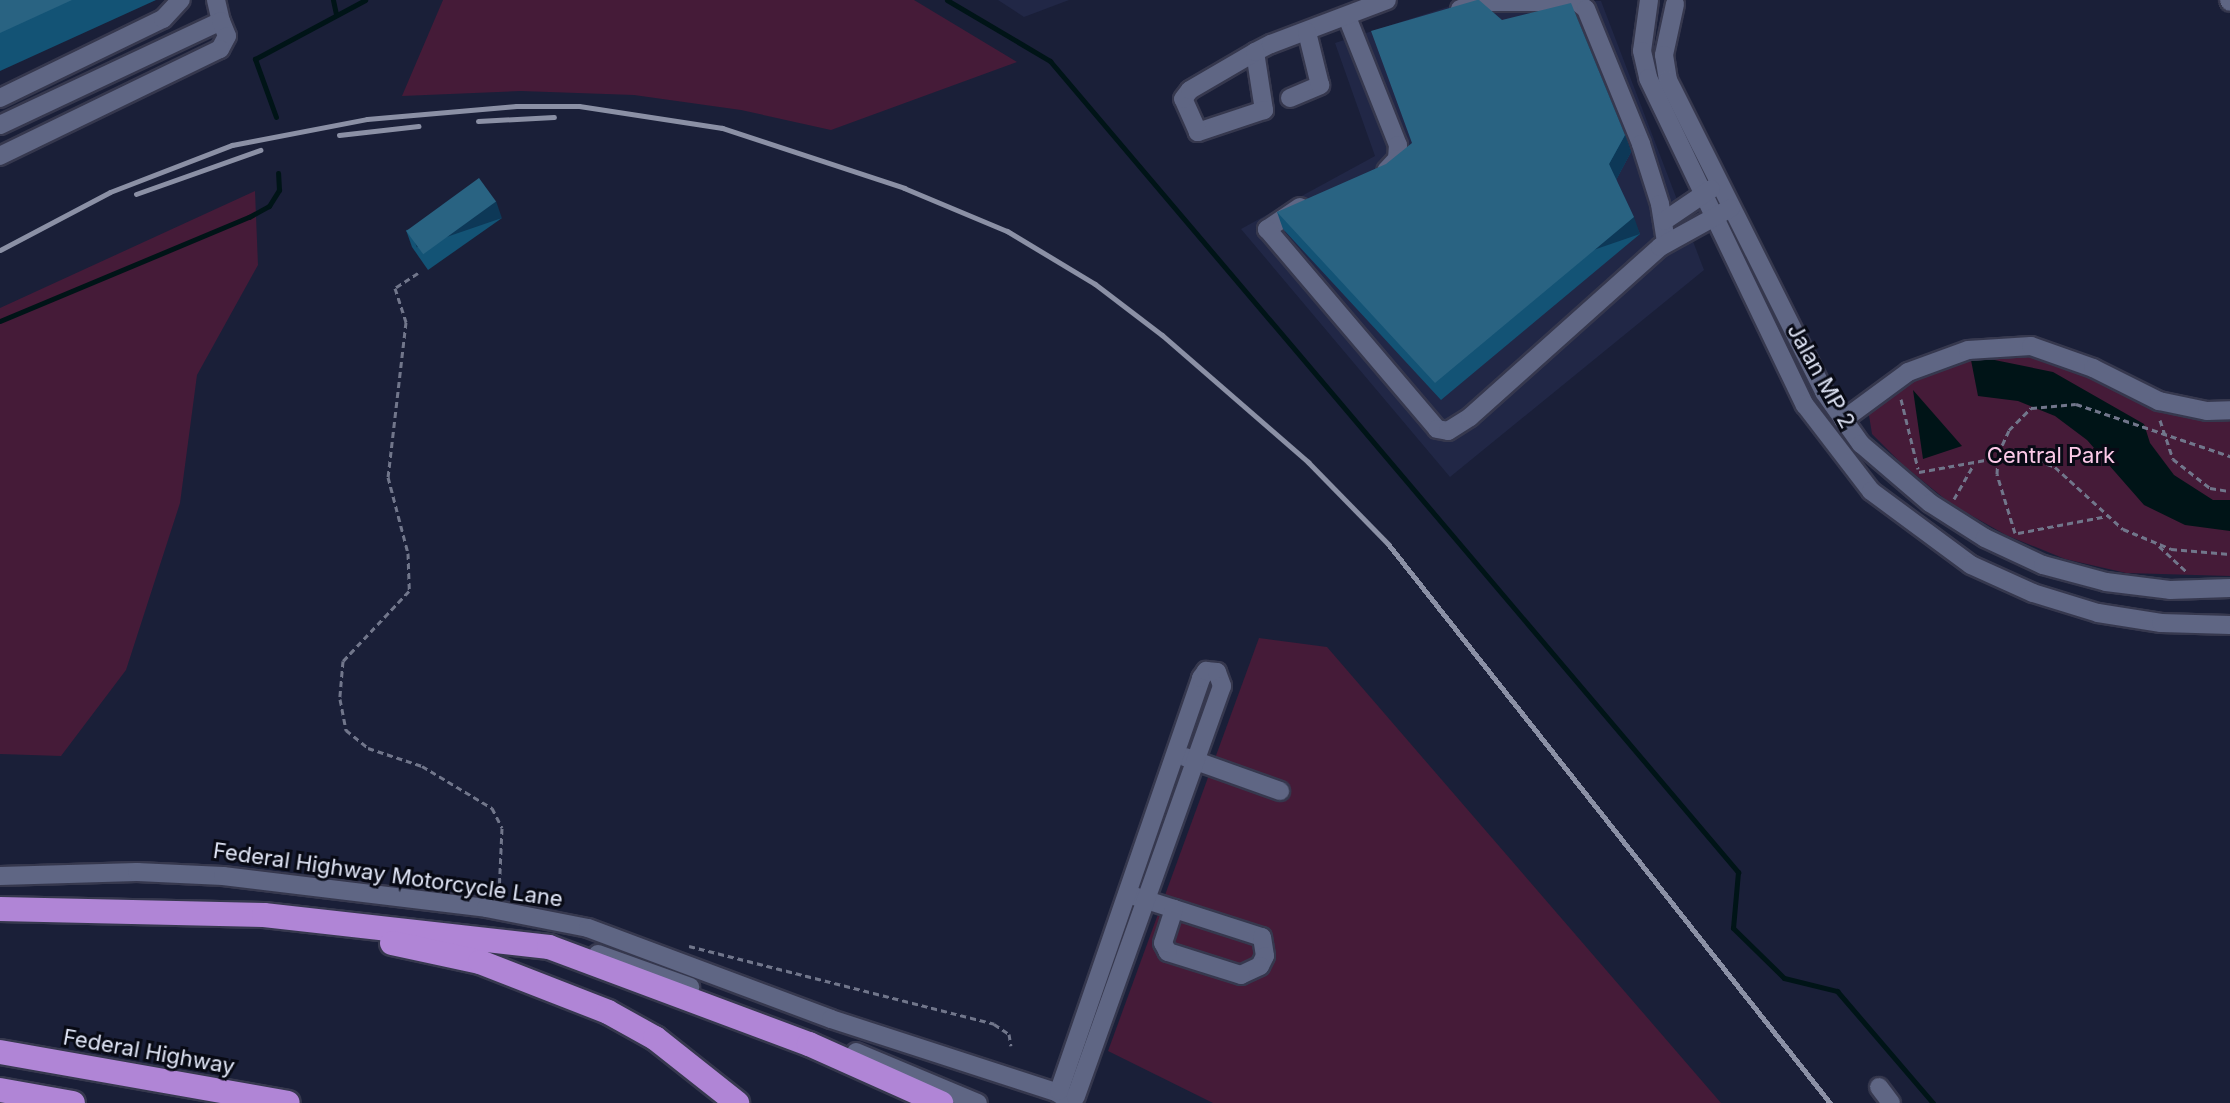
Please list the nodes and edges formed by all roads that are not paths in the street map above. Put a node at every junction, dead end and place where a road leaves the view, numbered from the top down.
1 (181, 0) edge
2 (216, 0) edge
3 (1387, 0) edge
4 (1651, 0) edge
5 (1678, 2) edge
6 (1347, 17) junction
7 (1436, 17) edge
8 (221, 21) junction
9 (1307, 32) junction
10 (1255, 52) junction
11 (62, 96) junction
12 (0, 98) edge
13 (1290, 98) dead end
14 (75, 123) junction
15 (0, 125) edge
16 (0, 156) edge
17 (1374, 176) edge
18 (1710, 189) junction
19 (1319, 199) edge
20 (1731, 208) junction
21 (1713, 220) junction
22 (1664, 221) junction
23 (1666, 243) junction
24 (2230, 410) edge
25 (1838, 413) junction
26 (2230, 588) edge
27 (2230, 625) edge
28 (1175, 754) junction
29 (1195, 760) junction
30 (1280, 791) dead end
31 (0, 876) edge
32 (1136, 897) junction
33 (0, 909) edge
34 (1174, 909) junction
35 (264, 915) junction
36 (488, 940) junction
37 (0, 1052) edge
38 (1879, 1087) dead end
39 (0, 1090) edge
40 (1069, 1097) edge
41 (73, 1103) edge
42 (288, 1103) edge
43 (737, 1103) edge
44 (941, 1103) edge
45 (978, 1103) edge
46 (1891, 1103) edge

1 - 12 street
2 - 8 street
3 - 6 street
4 - 5 street
4 - 18 street, Jalan MP 2
5 - 18 street, Jalan MP 2
6 - 9 street
6 - 17 street
7 - 22 street
8 - 11 street
8 - 14 street
9 - 10 street
9 - 13 street
10 - 10 street
11 - 14 street
11 - 15 street
14 - 16 street
18 - 20 street, Jalan MP 2
18 - 21 street, Jalan MP 2
18 - 22 street
19 - 23 street
20 - 21 street
20 - 25 street, Jalan MP 2
21 - 23 street
21 - 27 street, Jalan MP 2
22 - 23 street
24 - 25 street
25 - 26 street, Jalan MP 2
28 - 29 street
28 - 29 street
28 - 32 street
29 - 30 street
29 - 32 street
31 - 40 street, Federal Highway Motorcycle Lane
32 - 34 street
32 - 40 street
33 - 35 highway
34 - 34 street
35 - 36 highway
35 - 43 highway
36 - 44 highway
36 - 45 street
37 - 42 highway, Federal Highway
38 - 46 street
39 - 41 highway

